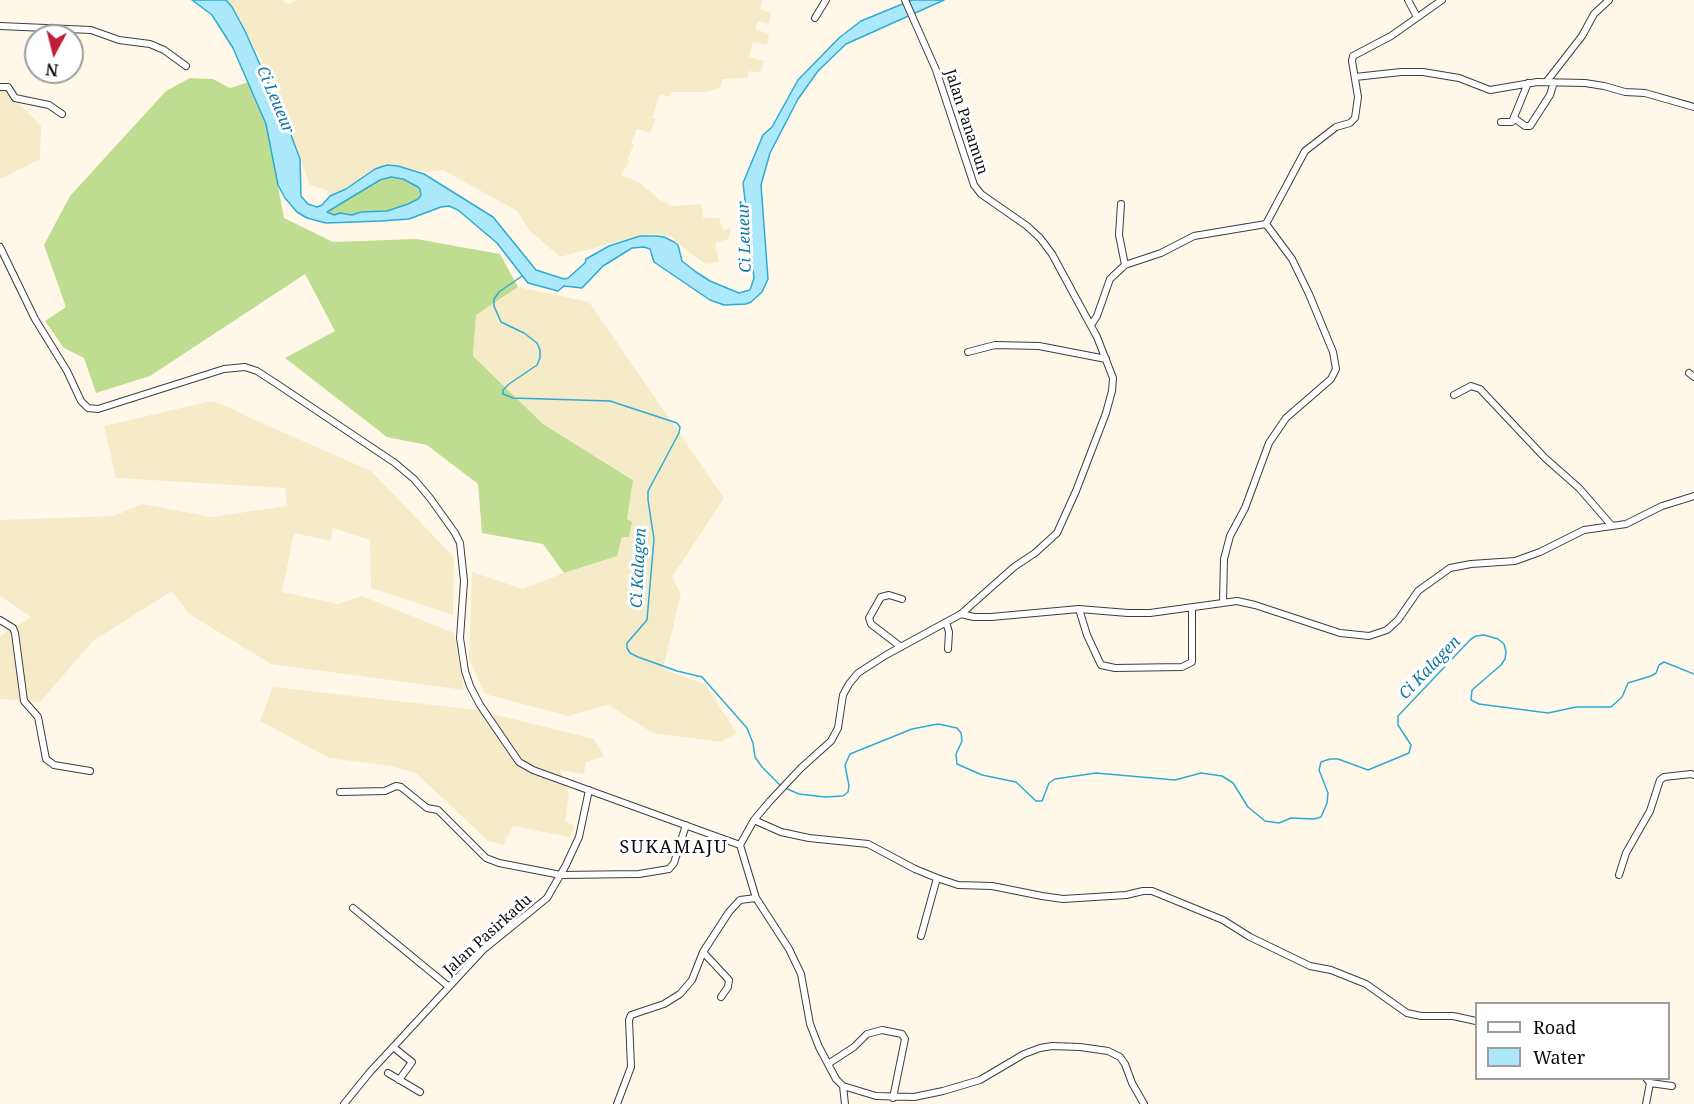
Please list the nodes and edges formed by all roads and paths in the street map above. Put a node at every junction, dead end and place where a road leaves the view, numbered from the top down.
1 (826, 0) edge
2 (1408, 0) edge
3 (1442, 0) edge
4 (1609, 0) edge
5 (905, 1) edge
6 (1417, 17) junction
7 (815, 18) dead end
8 (0, 26) edge
9 (186, 66) dead end
10 (1355, 77) junction
11 (1546, 81) junction
12 (1554, 82) junction
13 (1528, 83) junction
14 (0, 87) edge
15 (1694, 107) edge
16 (62, 114) dead end
17 (1514, 118) junction
18 (1501, 122) dead end
19 (1121, 204) dead end
20 (1266, 224) junction
21 (0, 247) edge
22 (1125, 266) junction
23 (1091, 325) junction
24 (968, 352) dead end
25 (1106, 359) junction
26 (1454, 395) dead end
27 (1694, 496) edge
28 (1612, 526) junction
29 (902, 600) dead end
30 (1223, 603) junction
31 (1192, 608) junction
32 (1079, 609) junction
33 (961, 614) junction
34 (0, 621) edge
35 (946, 622) junction
36 (901, 647) junction
37 (948, 649) dead end
38 (90, 771) dead end
39 (1693, 773) edge
40 (589, 790) junction
41 (340, 792) dead end
42 (754, 820) junction
43 (686, 825) junction
44 (740, 845) junction
45 (561, 875) junction
46 (1619, 875) dead end
47 (937, 878) junction
48 (756, 898) junction
49 (353, 908) dead end
50 (921, 936) dead end
51 (703, 952) junction
52 (448, 986) junction
53 (721, 998) dead end
54 (1475, 1021) edge
55 (393, 1047) junction
56 (828, 1064) junction
57 (388, 1074) dead end
58 (399, 1080) junction
59 (1648, 1081) edge
60 (843, 1086) junction
61 (1672, 1086) dead end
62 (420, 1092) dead end
63 (893, 1098) junction
64 (344, 1104) edge
65 (617, 1104) edge
66 (845, 1104) edge
67 (1144, 1104) edge
68 (1646, 1104) edge

1 - 7 street
2 - 6 street
3 - 6 street
4 - 11 street
5 - 23 street, Jalan Panamun
6 - 10 street
8 - 9 street
10 - 13 street
10 - 20 street
11 - 12 street
11 - 13 street
12 - 15 street
12 - 17 street
13 - 17 street
14 - 16 street
17 - 18 street
19 - 22 street
20 - 22 street
20 - 30 street
21 - 40 street
22 - 23 street
23 - 25 street, Jalan Panamun
24 - 25 street
25 - 33 street, Jalan Panamun
26 - 28 street
27 - 28 street
28 - 30 street
29 - 36 street
30 - 31 street
31 - 32 street
31 - 32 street
32 - 33 street
33 - 35 street, Jalan Panamun
34 - 38 street
35 - 36 street, Jalan Panamun
35 - 37 street
36 - 42 street, Jalan Panamun
39 - 46 street
40 - 43 street
40 - 45 street, Jalan Pasirkadu
41 - 45 street
42 - 44 street, Jalan Panamun
42 - 47 street
43 - 44 street
43 - 45 street
44 - 48 street
45 - 52 street, Jalan Pasirkadu
47 - 50 street
47 - 54 street
48 - 51 street
48 - 56 street
49 - 52 street
51 - 53 street
51 - 65 street
52 - 55 street, Jalan Pasirkadu
55 - 58 street
55 - 64 street, Jalan Pasirkadu
56 - 60 street
56 - 63 street
57 - 58 street
58 - 62 street
59 - 61 street
59 - 68 street
60 - 63 street
60 - 66 street
63 - 67 street

